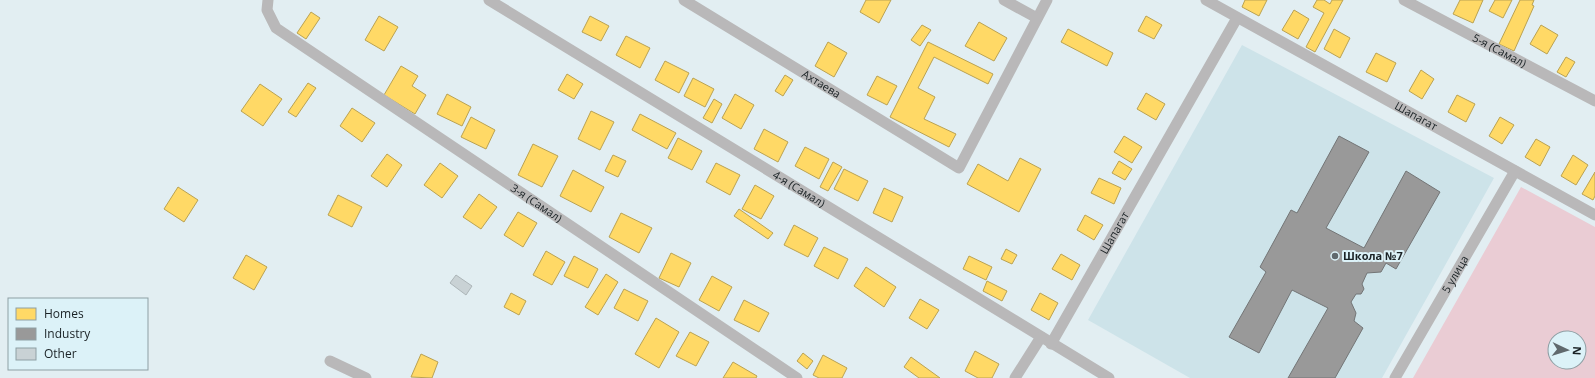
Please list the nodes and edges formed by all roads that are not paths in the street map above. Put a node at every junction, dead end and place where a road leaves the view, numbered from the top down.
1 (268, 0) edge
2 (489, 0) edge
3 (684, 0) edge
4 (1004, 0) edge
5 (1047, 0) edge
6 (1206, 0) edge
7 (1404, 0) edge
8 (1037, 18) junction
9 (1237, 18) junction
10 (1595, 101) edge
11 (1515, 171) junction
12 (1595, 215) edge
13 (1041, 337) junction
14 (1051, 344) junction
15 (330, 361) dead end
16 (366, 378) edge
17 (797, 378) edge
18 (1015, 378) edge
19 (1109, 378) edge
20 (1395, 378) edge

1 - 17 street, 3-я (Самал)
2 - 13 street, 4-я (Самал)
3 - 8 street, Ахтаева
4 - 8 street
5 - 8 street
6 - 9 street, Шапагат
7 - 10 street, 5-я (Самал)
9 - 11 street, Шапагат
9 - 14 street, Шапагат
11 - 12 street, Шапагат
11 - 20 street, 5 улица
13 - 14 street, 4-я (Самал)
13 - 18 street
14 - 19 street, 4-я (Самал)
15 - 16 street

